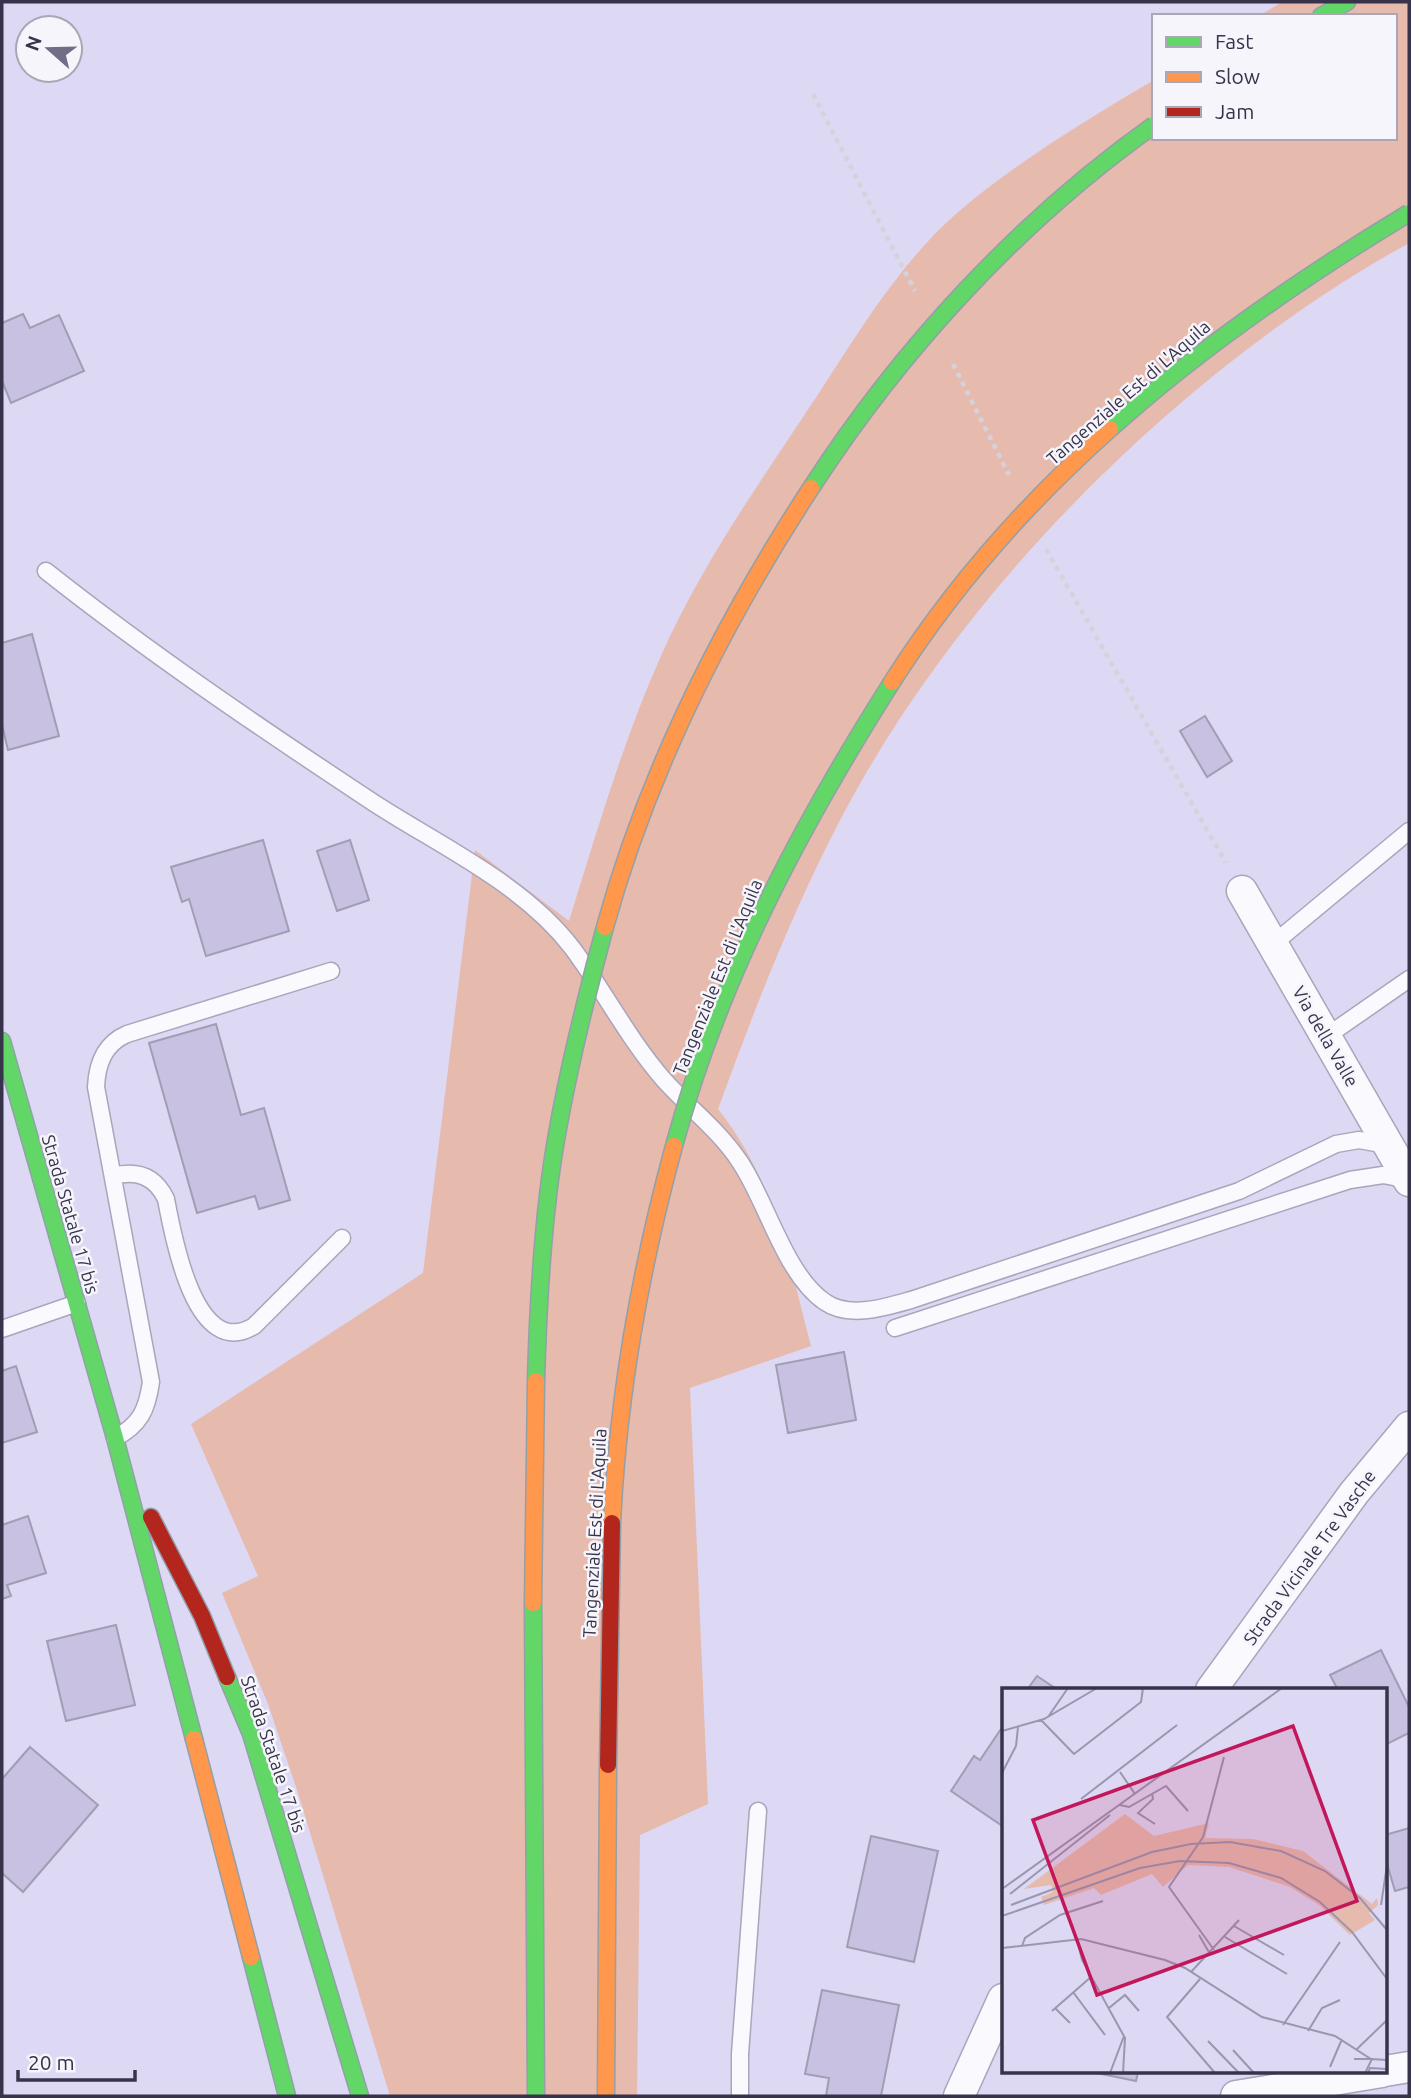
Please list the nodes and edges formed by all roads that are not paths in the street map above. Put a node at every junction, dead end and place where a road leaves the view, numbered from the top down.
1 (1347, 2) edge
2 (1325, 14) edge
3 (1152, 126) edge
4 (1409, 213) edge
5 (46, 571) dead end
6 (1409, 831) edge
7 (1242, 891) dead end
8 (1273, 944) junction
9 (331, 971) dead end
10 (1409, 979) edge
11 (1327, 1036) junction
12 (2, 1041) edge
13 (1390, 1146) junction
14 (113, 1176) junction
15 (1409, 1180) edge
16 (342, 1238) dead end
17 (77, 1304) junction
18 (895, 1328) dead end
19 (2, 1329) edge
20 (1409, 1427) edge
21 (115, 1438) junction
22 (1212, 1688) edge
23 (758, 1811) dead end
24 (1002, 2002) edge
25 (1409, 2067) edge
26 (1386, 2071) edge
27 (1372, 2074) edge
28 (967, 2094) edge
29 (1253, 2095) edge
30 (287, 2096) edge
31 (360, 2096) edge
32 (536, 2096) edge
33 (606, 2096) edge
34 (740, 2096) edge

1 - 2 main road
3 - 32 main road, bridge
4 - 33 main road, Tangenziale Est di L'Aquila, bridge
5 - 13 lane
6 - 8 lane
7 - 8 street, Via della Valle
8 - 11 street, Via della Valle
9 - 14 lane
10 - 11 lane
11 - 13 street, Via della Valle
12 - 17 main road, Strada Statale 17 bis
13 - 15 street, Via della Valle
14 - 16 lane
14 - 21 lane
15 - 18 lane
17 - 19 lane
17 - 21 main road, Strada Statale 17 bis
20 - 22 street, Strada Vicinale Tre Vasche
21 - 30 main road, Strada Statale 17 bis
21 - 31 main road, Strada Statale 17 bis
23 - 34 lane
24 - 28 street
25 - 26 street
27 - 29 street

